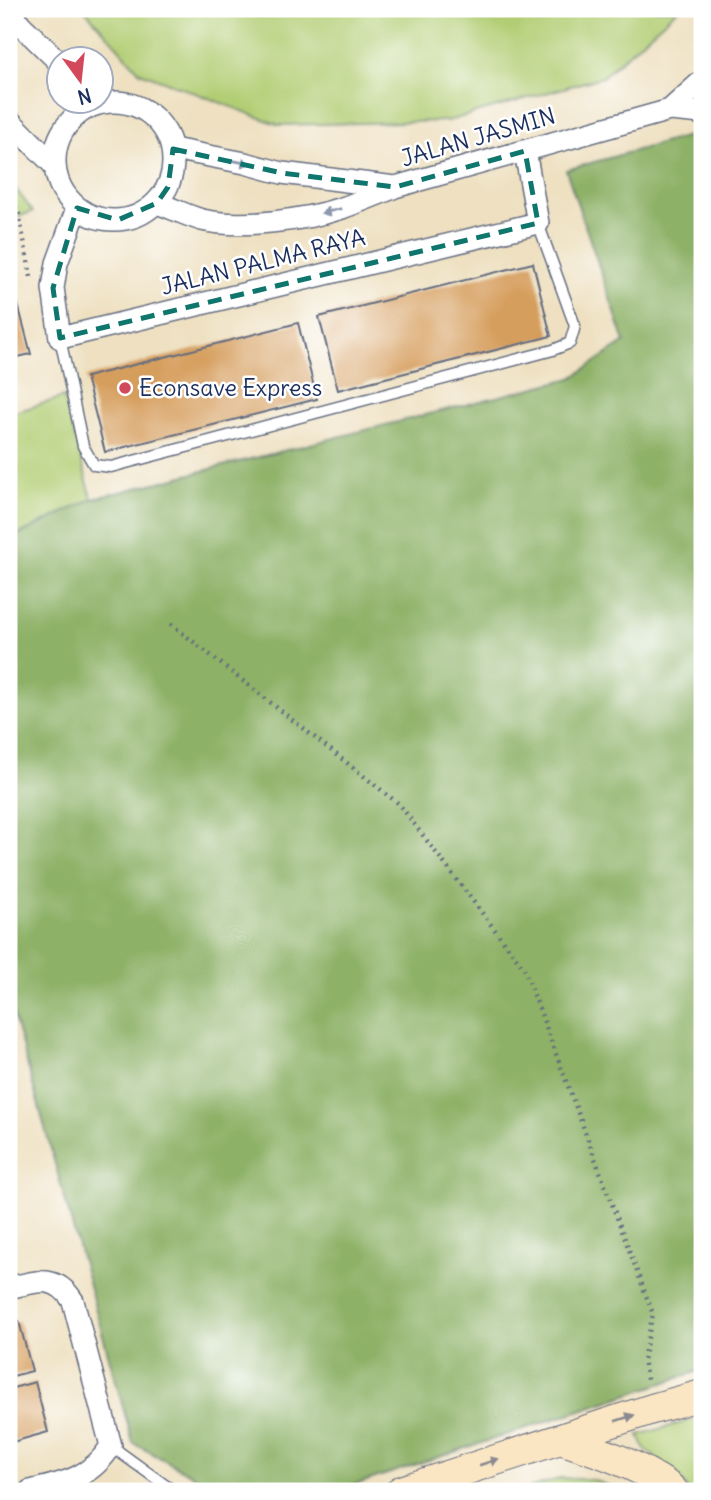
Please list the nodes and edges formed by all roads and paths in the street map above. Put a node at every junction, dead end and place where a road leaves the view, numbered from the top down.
1 (10, 9) edge
2 (46, 49) edge
3 (702, 81) edge
4 (116, 102) edge
5 (670, 110) junction
6 (702, 113) edge
7 (76, 116) edge
8 (9, 120) edge
9 (173, 149) junction
10 (525, 151) junction
11 (55, 166) junction
12 (395, 187) junction
13 (157, 203) junction
14 (9, 206) edge
15 (78, 208) junction
16 (538, 223) junction
17 (56, 313) junction
18 (60, 338) junction
19 (171, 624) dead end
20 (18, 1286) edge
21 (702, 1395) edge
22 (652, 1409) junction
23 (560, 1439) junction
24 (111, 1446) junction
25 (172, 1490) edge
26 (30, 1491) edge
27 (401, 1491) edge
28 (673, 1491) edge

1 - 2 street
3 - 5 street, JALAN JASMIN
4 - 9 street
5 - 6 street, JALAN JASMIN
5 - 10 street, JALAN JASMIN
7 - 11 street
8 - 11 street
9 -> 12 street, JALAN JASMIN
9 - 13 street
10 - 12 street, JALAN JASMIN
10 - 16 street
11 - 15 street
12 -> 13 street
13 - 15 street
14 - 17 path
15 - 17 street
16 - 18 street, JALAN PALMA RAYA
16 - 18 lane
17 - 18 street
19 - 22 path
20 - 24 street
21 - 22 main road
23 -> 22 main road
27 -> 23 main road
23 - 28 main road
24 - 25 lane
24 - 26 street

